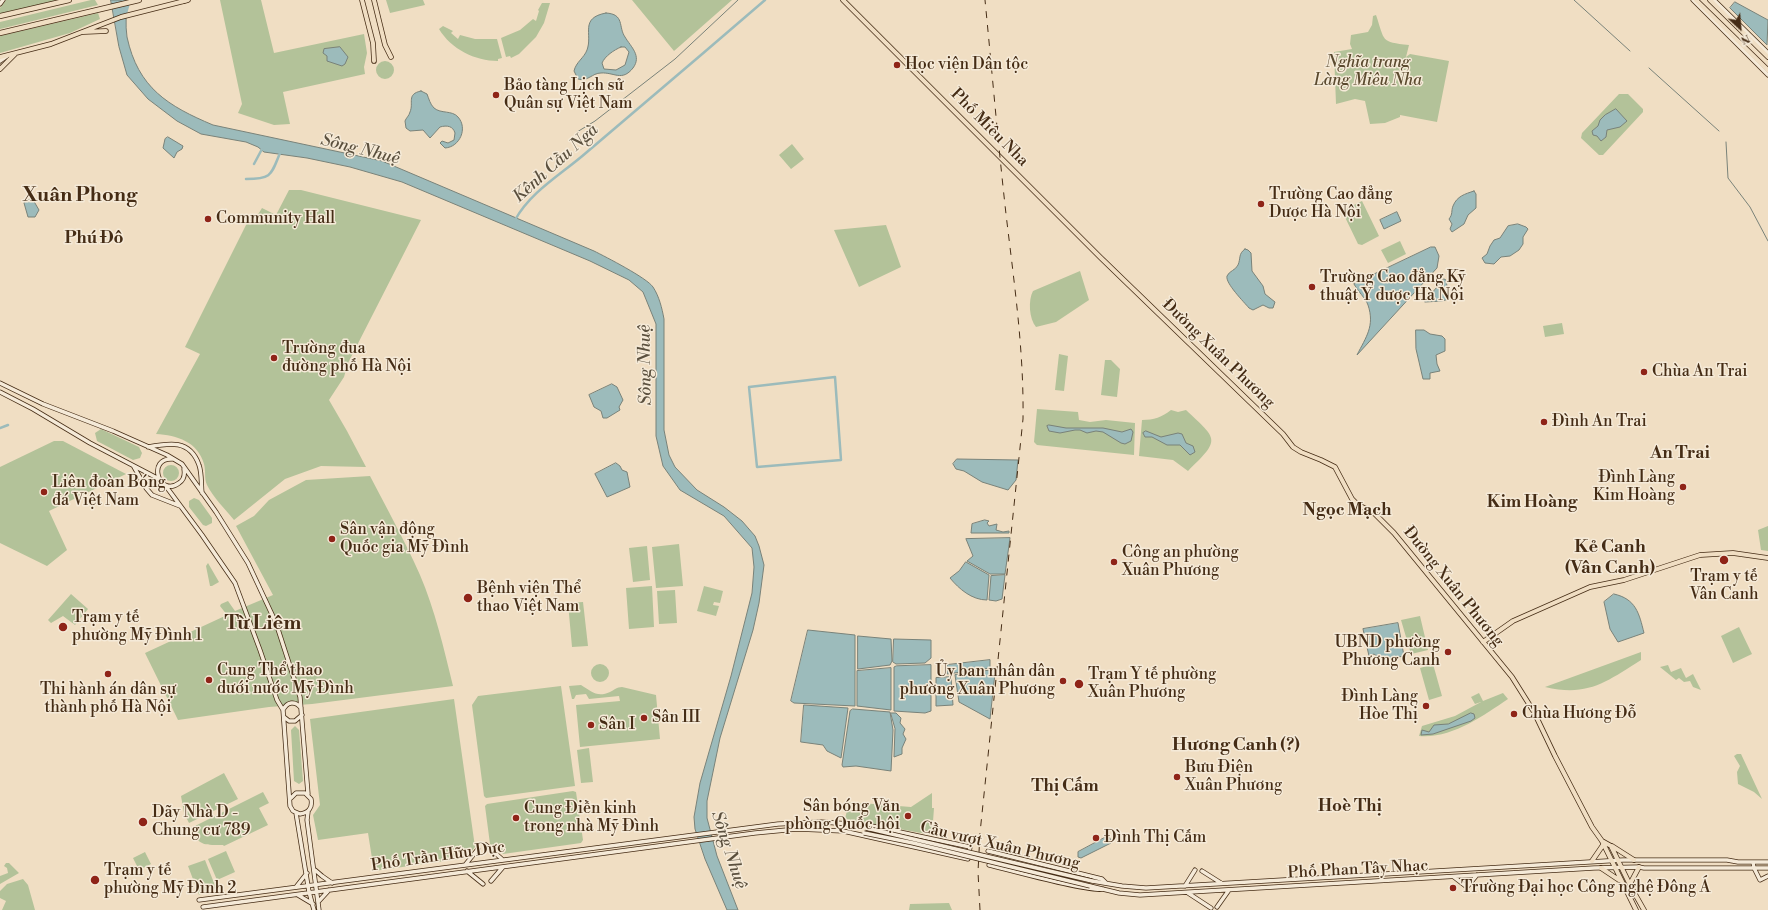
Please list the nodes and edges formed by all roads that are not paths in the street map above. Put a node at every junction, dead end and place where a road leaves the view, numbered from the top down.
1 (3, 0) edge
2 (69, 0) edge
3 (139, 0) edge
4 (186, 0) edge
5 (362, 0) edge
6 (374, 0) edge
7 (843, 0) edge
8 (1693, 0) edge
9 (1696, 0) edge
10 (1710, 0) edge
11 (1714, 0) edge
12 (0, 4) edge
13 (0, 16) edge
14 (106, 31) dead end
15 (82, 32) junction
16 (0, 33) edge
17 (16, 53) junction
18 (1768, 53) edge
19 (10, 54) junction
20 (0, 57) edge
21 (391, 57) dead end
22 (1768, 57) edge
23 (0, 61) edge
24 (374, 61) dead end
25 (0, 69) edge
26 (1768, 70) edge
27 (1768, 74) edge
28 (1101, 258) joint
29 (0, 383) edge
30 (0, 392) edge
31 (147, 448) junction
32 (174, 460) junction
33 (134, 466) junction
34 (184, 468) junction
35 (159, 479) junction
36 (165, 485) junction
37 (202, 494) junction
38 (183, 509) junction
39 (1768, 558) edge
40 (1483, 642) junction
41 (301, 709) junction
42 (283, 710) junction
43 (302, 714) junction
44 (284, 715) junction
45 (308, 794) junction
46 (291, 798) junction
47 (308, 812) junction
48 (296, 813) junction
49 (849, 824) junction
50 (843, 831) junction
51 (1603, 843) junction
52 (486, 845) dead end
53 (1611, 846) junction
54 (478, 849) dead end
55 (588, 849) junction
56 (988, 851) dead end
57 (589, 856) junction
58 (503, 860) junction
59 (1611, 860) junction
60 (1618, 860) junction
61 (1636, 860) junction
62 (1592, 862) junction
63 (1754, 862) junction
64 (1768, 862) edge
65 (465, 865) junction
66 (989, 865) dead end
67 (503, 866) junction
68 (1622, 867) junction
69 (1639, 867) junction
70 (1601, 868) junction
71 (1614, 868) junction
72 (1754, 868) junction
73 (1768, 868) edge
74 (315, 870) junction
75 (1194, 870) dead end
76 (467, 871) junction
77 (1202, 871) dead end
78 (306, 872) junction
79 (1477, 875) junction
80 (1768, 876) edge
81 (1454, 877) junction
82 (1620, 880) junction
83 (491, 881) dead end
84 (334, 883) junction
85 (1106, 883) junction
86 (1221, 883) junction
87 (483, 884) dead end
88 (1207, 884) junction
89 (317, 885) junction
90 (1200, 885) junction
91 (1630, 885) junction
92 (308, 886) junction
93 (1185, 886) junction
94 (296, 887) junction
95 (336, 889) junction
96 (1104, 889) junction
97 (330, 890) junction
98 (1229, 890) junction
99 (1625, 890) junction
100 (318, 891) junction
101 (1204, 891) junction
102 (1210, 891) junction
103 (309, 892) junction
104 (1187, 892) junction
105 (297, 894) junction
106 (199, 900) dead end
107 (319, 906) edge
108 (203, 907) dead end
109 (313, 907) edge
110 (1217, 907) dead end
111 (1211, 908) dead end
112 (1636, 910) edge
113 (1644, 910) edge

1 - 12 main road
2 - 13 highway
3 - 16 highway
4 - 15 main road
5 - 24 main road
6 - 21 main road
7 - 28 main road, Phố Miêu Nha
8 - 27 main road
9 - 26 main road
10 - 22 main road
11 - 18 main road
14 - 15 main road
15 - 17 main road
17 - 19 main road
17 - 25 main road
19 - 20 main road
19 - 23 main road
28 - 40 main road, Đường Xuân Phương
29 - 31 main road
30 - 33 main road
31 - 32 main road
31 - 37 main road
32 - 34 main road
32 - 35 main road
33 - 35 main road
33 - 38 main road
34 - 36 main road
34 - 37 main road
35 - 36 main road
36 - 38 main road
37 - 41 main road
38 - 42 main road
39 - 40 main road
40 - 51 main road, Đường Xuân Phương
41 - 42 main road
41 - 43 main road
42 - 44 main road
43 - 44 main road
43 - 45 main road
44 - 46 main road
45 - 46 main road
45 - 47 main road
46 - 48 main road
47 - 48 main road
47 - 74 main road
48 - 78 main road
49 - 50 main road
49 - 55 main road, Phố Trần Hữu Dực
49 - 85 main road, Cầu vượt Xuân Phương, bridge
50 - 57 main road, Phố Trần Hữu Dực
50 - 96 main road, Cầu vượt Xuân Phương, bridge
51 - 53 main road, Đường Xuân Phương
51 - 59 main road, Đường Xuân Phương
51 - 62 main road
52 - 58 main road
53 - 60 main road
53 - 61 main road, Đường Xuân Phương
54 - 65 main road
55 - 57 main road
55 - 58 main road, Phố Trần Hữu Dực
56 - 85 main road
57 - 67 main road, Phố Trần Hữu Dực
58 - 65 main road, Phố Trần Hữu Dực
59 - 60 main road, Phố Phan Tây Nhạc
59 - 62 main road, Phố Phan Tây Nhạc
59 - 71 main road, Đường Xuân Phương
60 - 61 main road, Phố Phan Tây Nhạc
60 - 68 main road
61 - 63 main road, Phố Phan Tây Nhạc
61 - 69 main road
62 - 86 main road, Phố Phan Tây Nhạc
63 - 64 main road, Phố Phan Tây Nhạc
63 - 72 main road
65 - 84 main road, Phố Trần Hữu Dực
66 - 96 main road
67 - 76 main road, Phố Trần Hữu Dực
67 - 83 main road
68 - 69 main road, Phố Phan Tây Nhạc
68 - 71 main road, Phố Phan Tây Nhạc
68 - 91 main road
69 - 72 main road, Phố Phan Tây Nhạc
69 - 91 main road
70 - 71 main road, Phố Phan Tây Nhạc
70 - 79 main road, Phố Phan Tây Nhạc
70 - 82 main road
71 - 82 main road, Đường Xuân Phương
72 - 73 main road, Phố Phan Tây Nhạc
72 - 80 main road
74 - 78 main road
74 - 84 main road
74 - 89 main road
75 - 93 main road
76 - 87 main road
76 - 95 main road, Phố Trần Hữu Dực
77 - 86 main road
78 - 92 main road
78 - 94 main road
79 - 81 main road, Phố Phan Tây Nhạc
79 - 81 main road
81 - 98 main road, Phố Phan Tây Nhạc
82 - 99 main road, Đường Xuân Phương
84 - 89 main road, Phố Trần Hữu Dực
84 - 95 main road
85 - 93 main road, Phố Phan Tây Nhạc
86 - 88 main road, Phố Phan Tây Nhạc
88 - 90 main road, Phố Phan Tây Nhạc
88 - 102 main road
89 - 92 main road, Phố Trần Hữu Dực
89 - 100 main road
90 - 93 main road, Phố Phan Tây Nhạc
90 - 101 main road
91 - 99 main road
91 - 113 main road
92 - 94 main road, Phố Trần Hữu Dực
92 - 103 main road
94 - 106 main road, Phố Trần Hữu Dực
95 - 97 main road, Phố Trần Hữu Dực
96 - 104 main road, Phố Phan Tây Nhạc
97 - 100 main road, Phố Trần Hữu Dực
97 - 107 main road
98 - 102 main road, Phố Phan Tây Nhạc
98 - 110 main road
99 - 112 main road, Đường Xuân Phương
100 - 103 main road, Phố Trần Hữu Dực
100 - 107 main road
101 - 102 main road, Phố Phan Tây Nhạc
101 - 104 main road, Phố Phan Tây Nhạc
103 - 105 main road, Phố Trần Hữu Dực
103 - 109 main road
104 - 111 main road
105 - 108 main road, Phố Trần Hữu Dực
105 - 109 main road
107 - 109 main road

